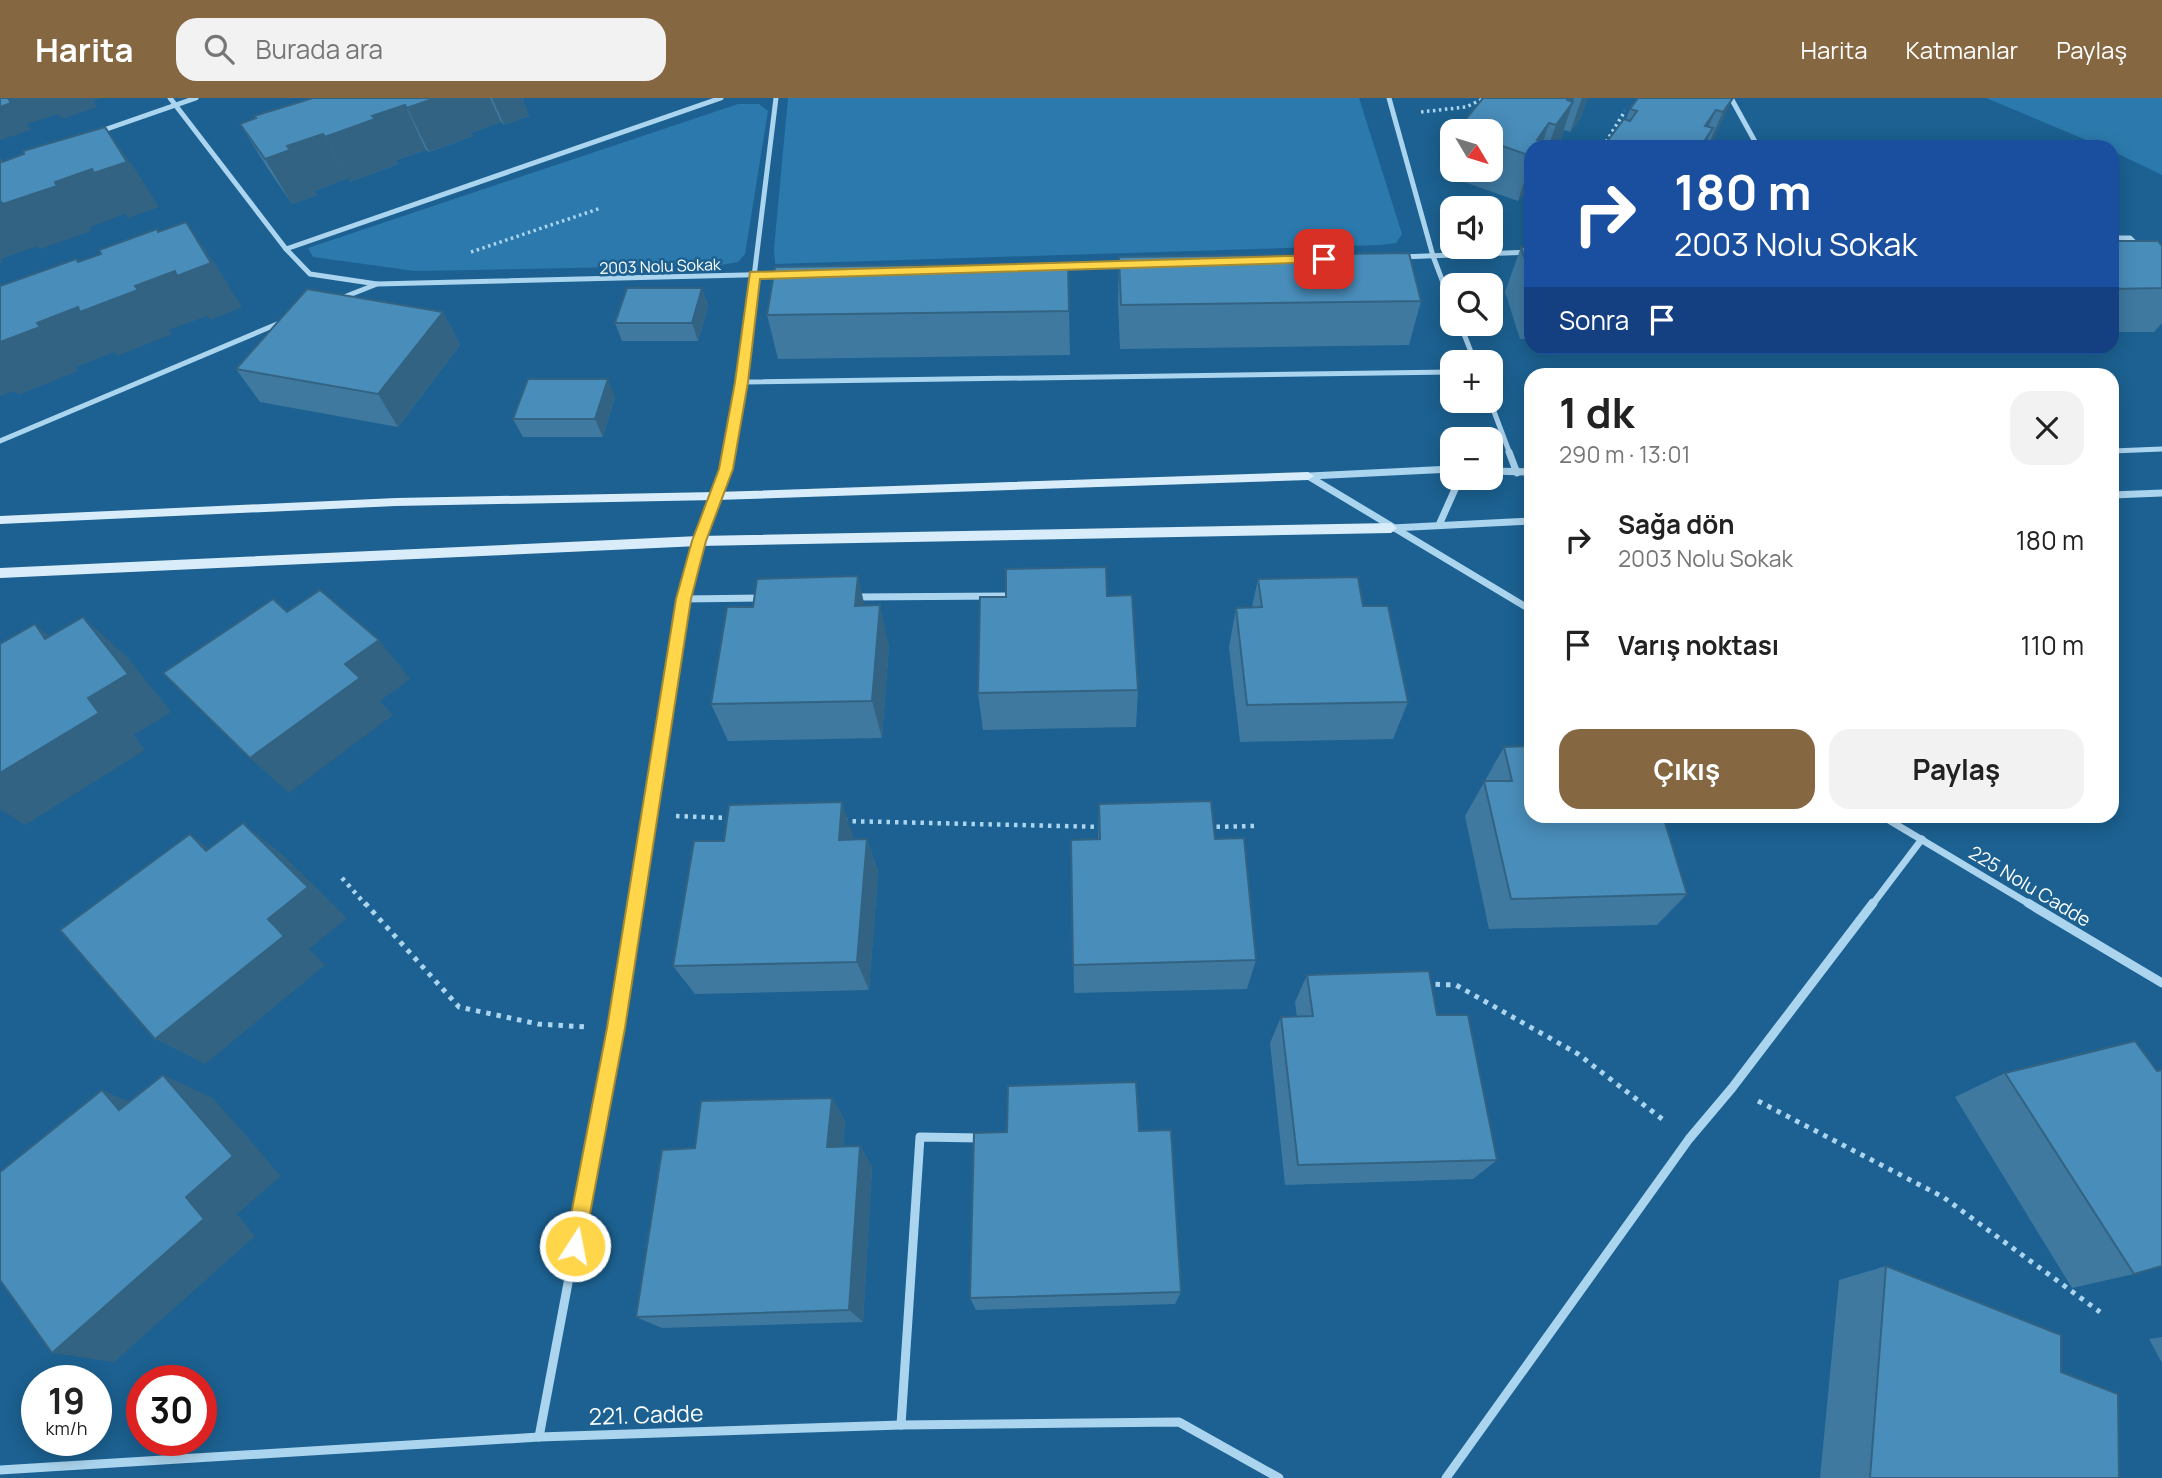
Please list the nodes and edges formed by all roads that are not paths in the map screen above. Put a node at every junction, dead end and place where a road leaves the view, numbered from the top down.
1 (170, 98) edge
2 (196, 98) edge
3 (721, 98) edge
4 (776, 98) edge
5 (1389, 98) edge
6 (1731, 98) edge
7 (174, 105) junction
8 (100, 131) edge
9 (1754, 140) edge
10 (2119, 238) edge
11 (286, 248) junction
12 (1524, 252) edge
13 (1433, 256) junction
14 (2146, 256) edge
15 (1391, 257) edge
16 (1128, 265) edge
17 (1059, 267) edge
18 (796, 274) edge
19 (1440, 274) edge
20 (754, 275) junction
21 (377, 284) junction
22 (331, 303) edge
23 (284, 321) edge
24 (1440, 372) edge
25 (741, 382) junction
26 (1494, 413) edge
27 (0, 441) edge
28 (2162, 449) edge
29 (2119, 451) edge
30 (1440, 470) edge
31 (1503, 472) edge
32 (1524, 472) edge
33 (1517, 473) junction
34 (1308, 476) junction
35 (1455, 490) edge
36 (2162, 493) edge
37 (2119, 495) edge
38 (716, 496) junction
39 (0, 520) edge
40 (1524, 521) edge
41 (1439, 525) junction
42 (1391, 528) junction
43 (699, 541) junction
44 (0, 573) edge
45 (1006, 596) edge
46 (842, 597) edge
47 (776, 598) edge
48 (683, 599) junction
49 (1524, 606) edge
50 (1894, 823) edge
51 (1922, 839) junction
52 (2162, 983) edge
53 (985, 1138) edge
54 (901, 1425) junction
55 (539, 1437) junction
56 (0, 1470) edge
57 (1279, 1478) edge
58 (1446, 1478) edge

1 - 7 street, 2003 Nolu Sokak
2 - 7 street
3 - 11 street
4 - 20 street
5 - 13 street
6 - 9 street
7 - 8 street
7 - 11 street, 2003 Nolu Sokak
10 - 14 street
11 - 21 street, 2003 Nolu Sokak
12 - 13 street
13 - 15 street
13 - 19 street
16 - 17 street
18 - 20 street, 2003 Nolu Sokak
20 - 21 street, 2003 Nolu Sokak
20 - 25 street
21 - 22 street
23 - 27 street
24 - 25 street
25 - 38 street
26 - 33 street
28 - 29 street
30 - 34 street
31 - 33 street
32 - 33 street
34 - 38 street
34 - 42 street
35 - 41 street
36 - 37 street
38 - 39 street
38 - 43 street
40 - 41 street
41 - 42 street
42 - 43 street
42 - 49 street
43 - 44 street
43 - 48 street
45 - 46 street
47 - 48 street
48 - 55 street
50 - 51 street, 225 Nolu Cadde
51 - 52 street, 225 Nolu Cadde
51 - 58 street
53 - 54 street
54 - 55 street, 221. Cadde
54 - 57 street, 221. Cadde
55 - 56 street, 221. Cadde

